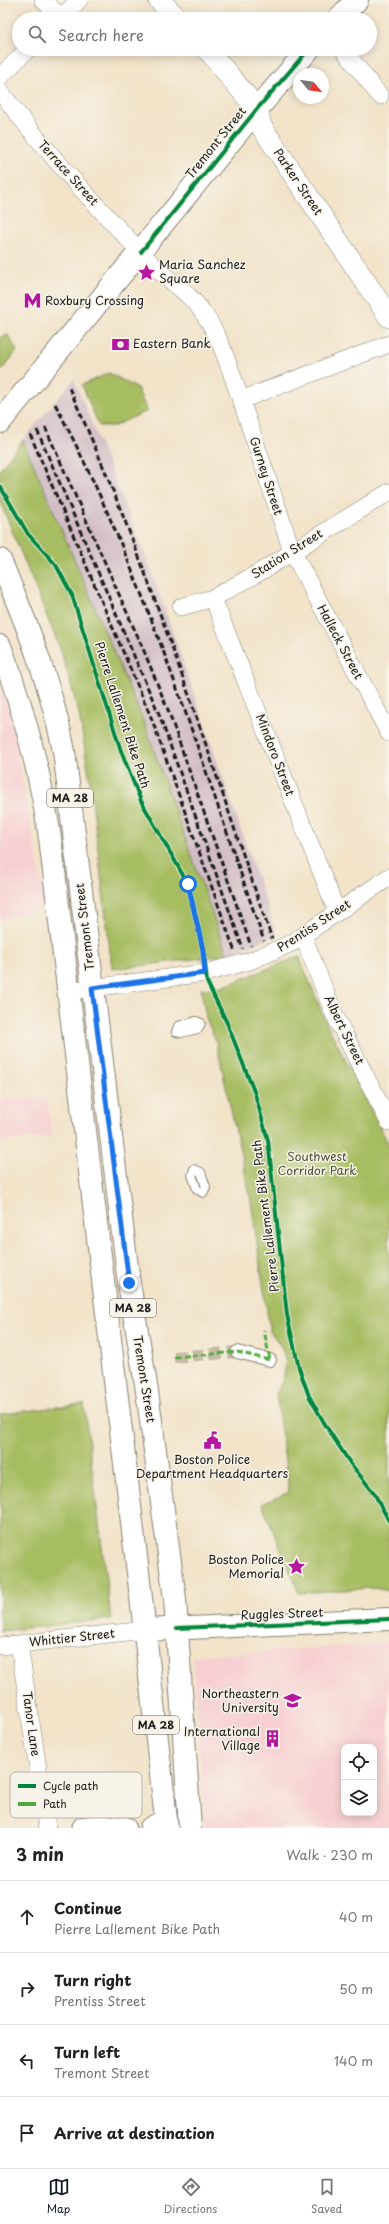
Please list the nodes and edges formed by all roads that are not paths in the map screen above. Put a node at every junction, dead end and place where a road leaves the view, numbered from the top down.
1 (43, 0) edge
2 (79, 0) edge
3 (158, 0) edge
4 (55, 12) edge
5 (67, 12) edge
6 (171, 12) edge
7 (21, 56) edge
8 (213, 56) edge
9 (303, 56) edge
10 (349, 56) edge
11 (0, 77) edge
12 (0, 91) edge
13 (380, 96) dead end
14 (257, 109) junction
15 (141, 252) junction
16 (389, 317) edge
17 (389, 344) edge
18 (241, 400) junction
19 (0, 422) edge
20 (389, 492) edge
21 (292, 551) junction
22 (0, 560) edge
23 (213, 598) junction
24 (181, 607) dead end
25 (0, 646) edge
26 (389, 733) edge
27 (389, 877) edge
28 (337, 912) junction
29 (303, 936) junction
30 (92, 988) junction
31 (68, 992) junction
32 (389, 1122) edge
33 (237, 1352) tunnel mouth
34 (270, 1360) dead end
35 (389, 1619) edge
36 (176, 1628) junction
37 (145, 1630) junction
38 (19, 1644) junction
39 (0, 1646) edge
40 (38, 1772) edge
41 (45, 1818) edge
42 (161, 1825) edge
43 (47, 1828) edge
44 (83, 1828) edge
45 (125, 1828) edge
46 (190, 1828) edge

1 - 4 street
2 - 5 street
3 - 6 street
7 - 11 street
8 - 14 street, Parker Street
9 - 14 main road, Tremont Street
10 - 13 street
12 - 15 street, Terrace Street
14 - 15 main road, Tremont Street
14 - 16 street, Parker Street
15 - 18 street, Gurney Street
15 - 19 main road, Tremont Street
17 - 18 street
18 - 21 street, Gurney Street
20 - 21 street, Station Street
21 - 23 street, Station Street
21 - 26 street, Halleck Street
22 - 30 main road, Tremont Street / MA 28
23 - 24 street, Station Street
23 - 28 street, Mindoro Street
25 - 31 main road, Tremont Street / MA 28
27 - 28 street, Prentiss Street
28 - 29 street, Prentiss Street
29 - 30 street, Prentiss Street
29 - 32 street, Albert Street
30 - 31 street, Prentiss Street
30 - 36 main road, Tremont Street / MA 28
31 - 37 main road, Tremont Street / MA 28
33 - 34 street
35 - 36 main road, Ruggles Street
36 - 37 main road, Ruggles Street
36 - 46 main road, Tremont Street / MA 28
37 - 38 street, Whittier Street
37 - 42 main road, Tremont Street / MA 28
38 - 39 street, Whittier Street
38 - 40 street, Tanor Lane
41 - 43 street, Tanor Lane
44 - 45 main road

